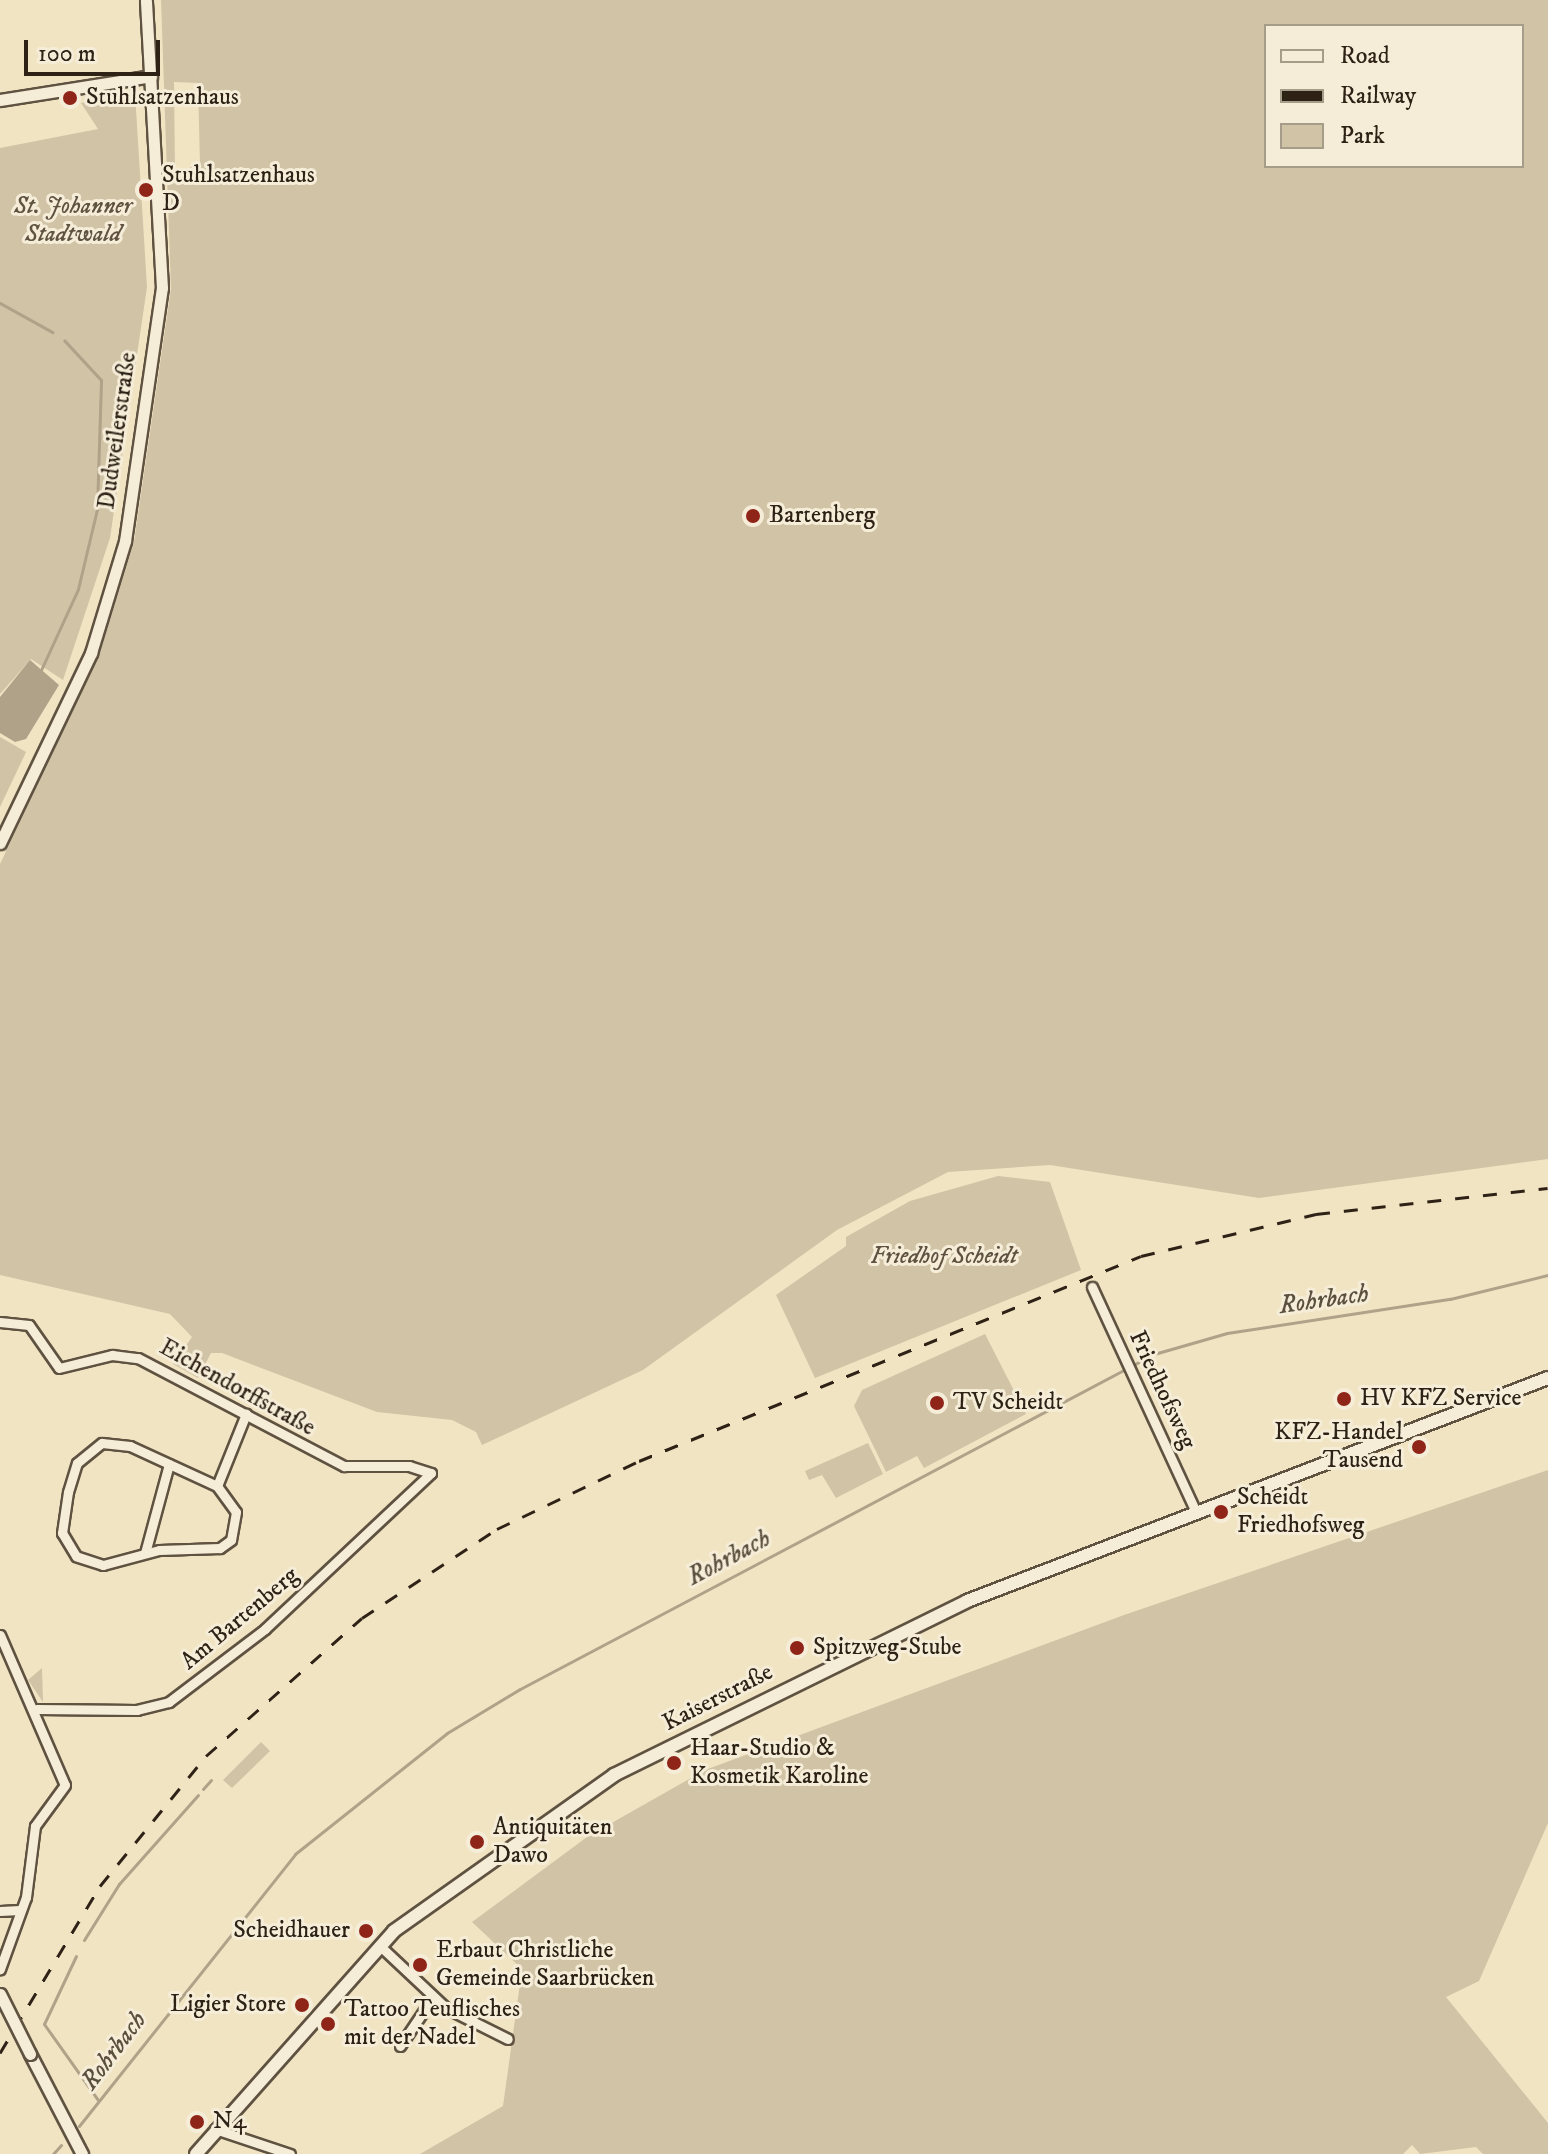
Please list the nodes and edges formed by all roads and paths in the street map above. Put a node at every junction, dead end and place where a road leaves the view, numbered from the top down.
1 (146, 0) edge
2 (151, 76) junction
3 (0, 100) edge
4 (0, 843) edge
5 (1092, 1287) dead end
6 (0, 1322) edge
7 (1548, 1378) edge
8 (246, 1414) junction
9 (169, 1464) junction
10 (431, 1473) joint
11 (217, 1486) junction
12 (1195, 1510) junction
13 (145, 1553) junction
14 (0, 1635) edge
15 (37, 1709) junction
16 (20, 1910) junction
17 (0, 1911) edge
18 (379, 1945) junction
19 (0, 1969) edge
20 (0, 1994) edge
21 (433, 1997) junction
22 (508, 2039) dead end
23 (400, 2046) dead end
24 (215, 2129) junction
25 (82, 2154) edge
26 (196, 2154) edge
27 (290, 2154) edge

1 - 2 street, Dudweilerstraße
2 - 3 street
2 - 4 street, Dudweilerstraße
5 - 12 street, Friedhofsweg
6 - 8 street, Eichendorffstraße
7 - 12 main road, Kaiserstraße
8 - 10 street, Eichendorffstraße
8 - 11 street
9 - 11 street
9 - 13 street
9 - 13 street
10 - 15 street, Am Bartenberg
11 - 13 street
12 - 18 main road, Kaiserstraße
14 - 15 street
15 - 16 street
16 - 17 street
16 - 19 street
18 - 21 street
18 - 24 main road, Kaiserstraße
20 - 25 street, bridge
21 - 22 street
21 - 23 street
24 - 26 main road, Kaiserstraße
24 - 27 street

